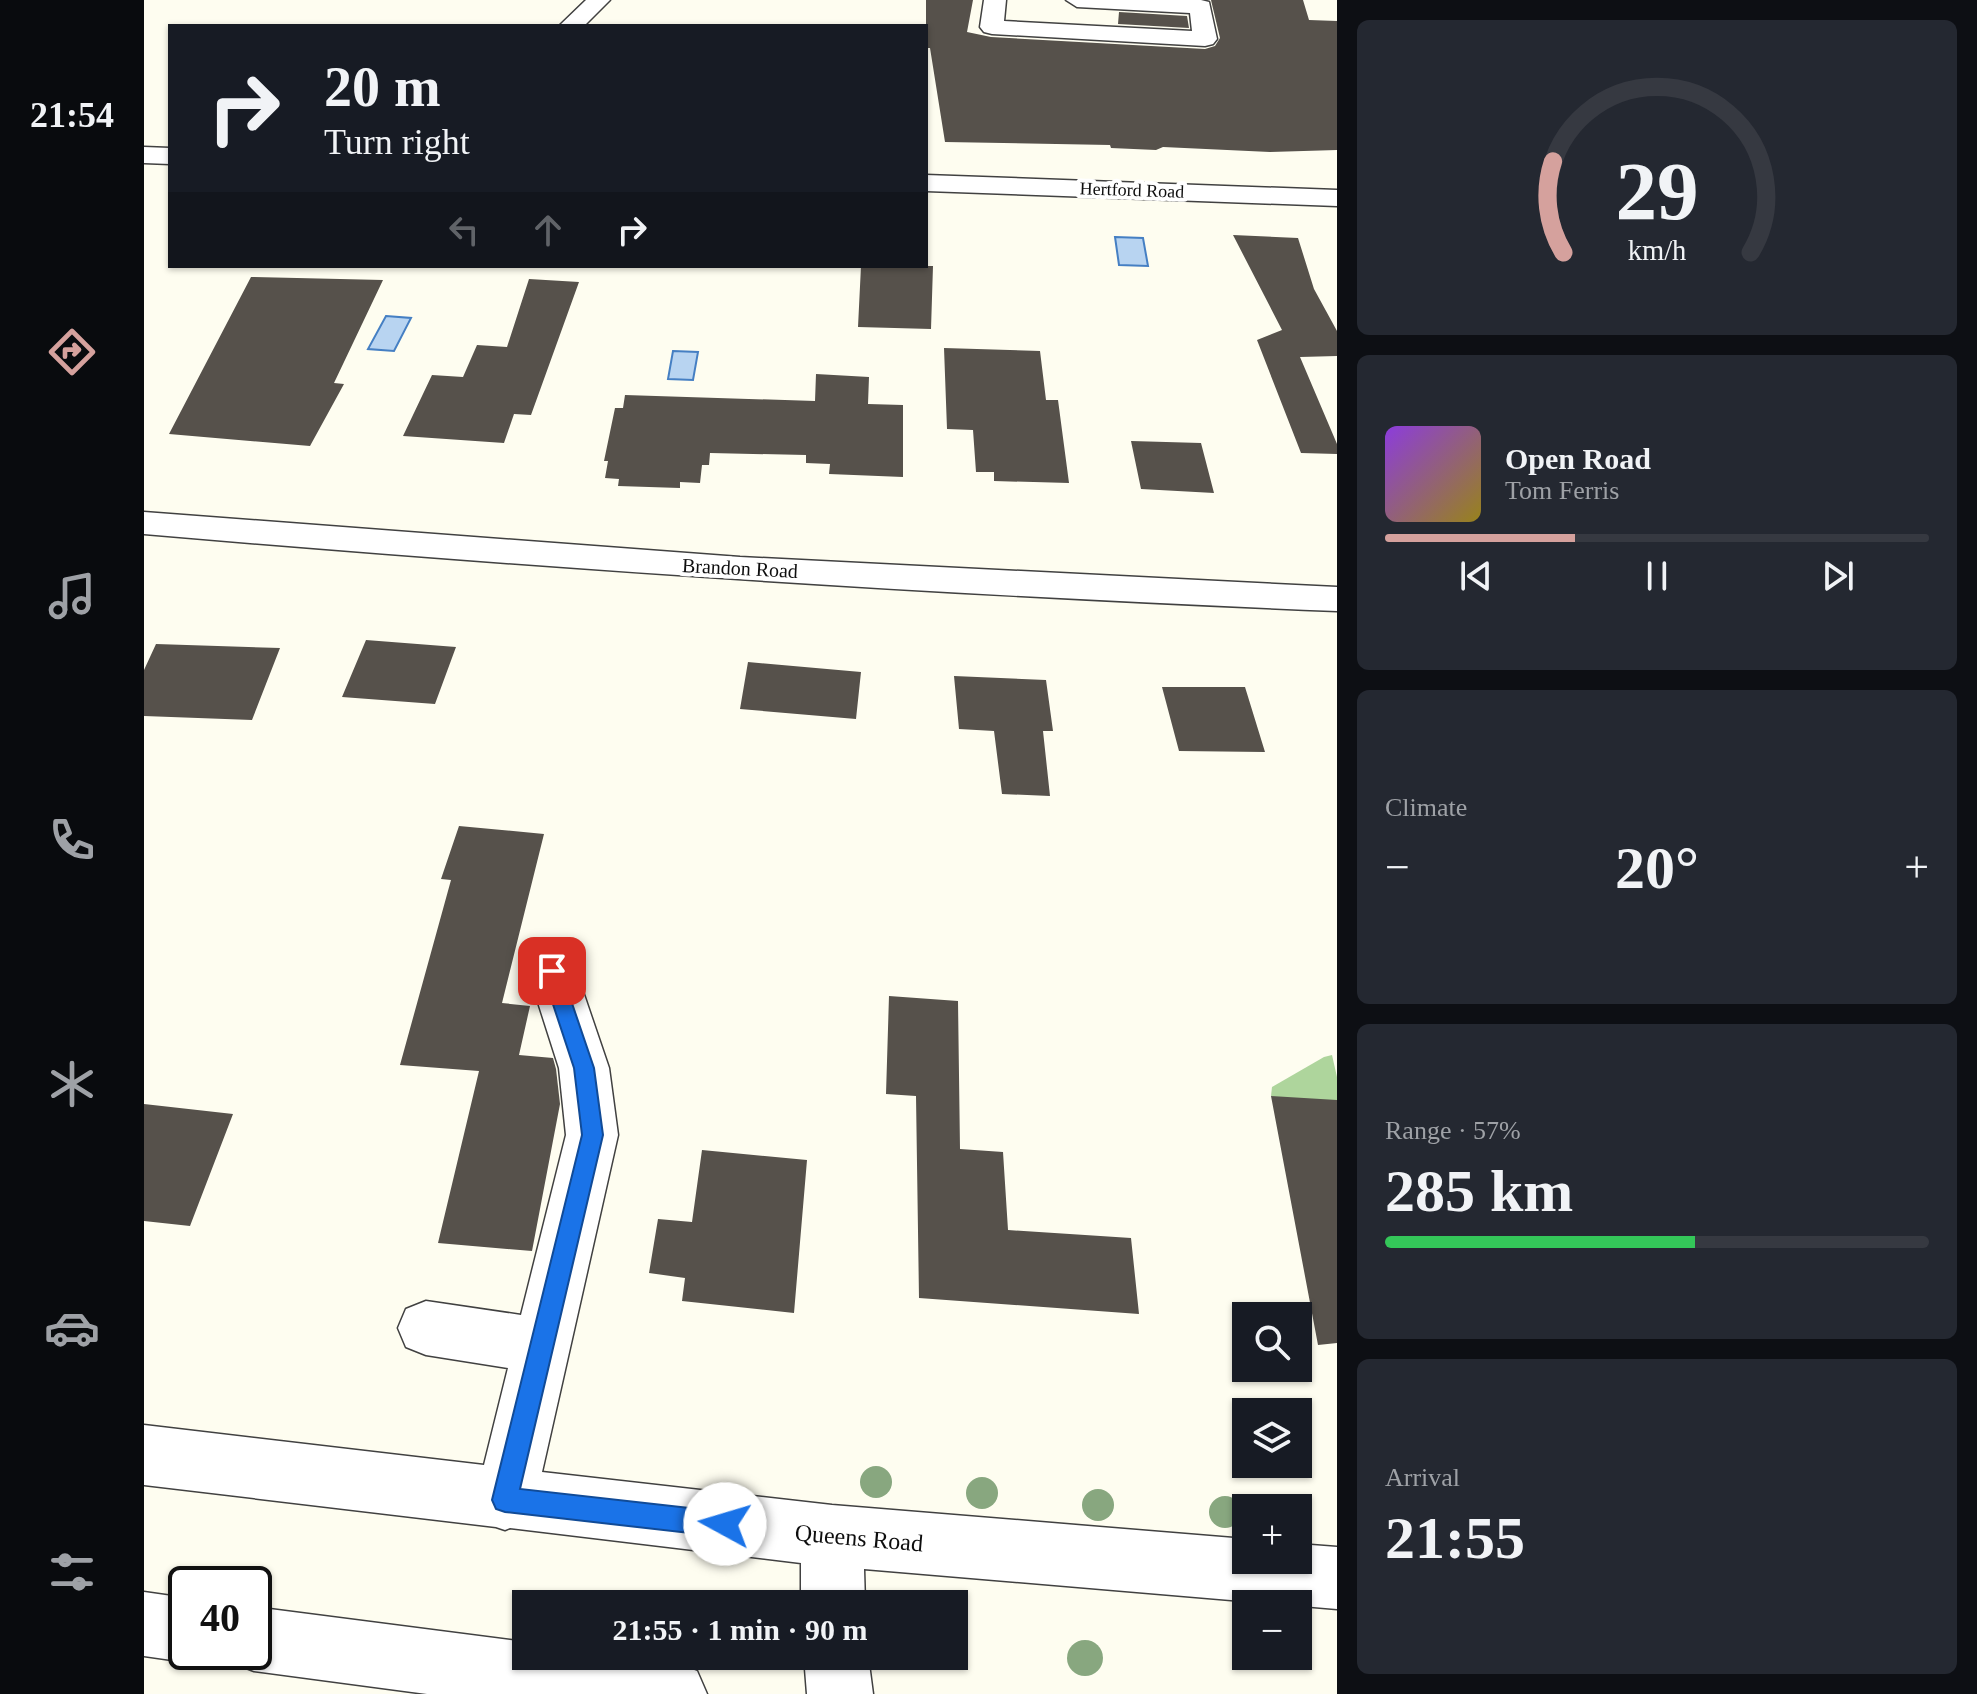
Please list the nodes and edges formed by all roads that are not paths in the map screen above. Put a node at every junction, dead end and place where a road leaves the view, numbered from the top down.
1 (599, 0) edge
2 (995, 0) edge
3 (1077, 0) edge
4 (1123, 1) edge
5 (573, 24) edge
6 (144, 155) edge
7 (168, 156) edge
8 (928, 183) edge
9 (1337, 198) edge
10 (144, 523) edge
11 (1337, 599) edge
12 (552, 971) dead end
13 (426, 1328) dead end
14 (543, 1346) junction
15 (144, 1455) edge
16 (505, 1500) junction
17 (832, 1536) junction
18 (1337, 1578) edge
19 (833, 1590) edge
20 (144, 1624) edge
21 (168, 1627) edge
22 (272, 1641) edge
23 (837, 1670) edge
24 (674, 1694) edge
25 (840, 1694) edge

1 - 5 street
2 - 4 street
3 - 4 street
6 - 7 street
8 - 9 street, Hertford Road
10 - 11 street, Brandon Road
12 - 14 street
13 - 14 street
14 - 16 street
15 - 16 street, Queens Road
16 - 17 street, Queens Road
17 - 18 street, Queens Road
17 - 19 street
20 - 21 street
22 - 24 street
23 - 25 street

